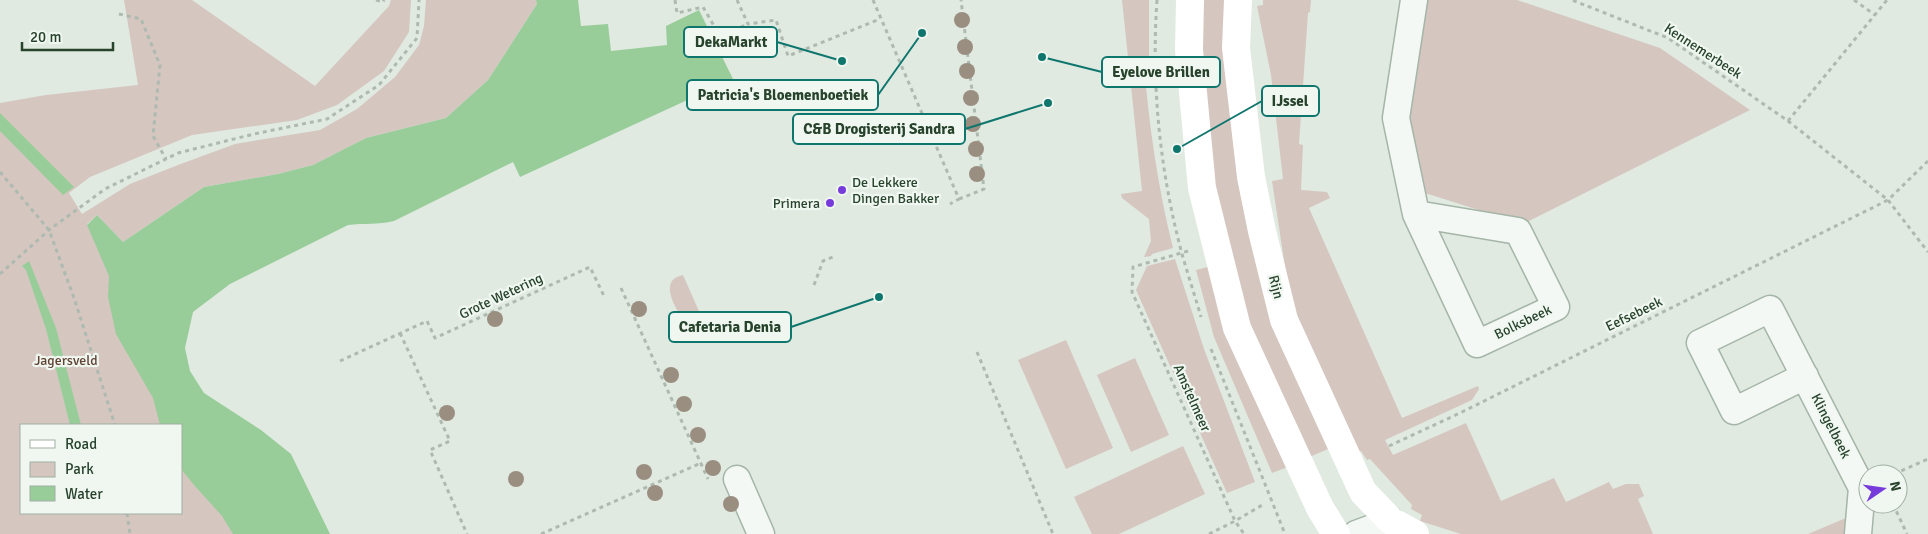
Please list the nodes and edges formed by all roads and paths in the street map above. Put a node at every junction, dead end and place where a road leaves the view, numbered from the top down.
1 (376, 0) edge
2 (419, 0) edge
3 (674, 0) edge
4 (736, 0) edge
5 (873, 0) edge
6 (961, 0) edge
7 (1190, 0) edge
8 (1238, 0) edge
9 (1414, 0) edge
10 (1572, 0) edge
11 (1854, 0) edge
12 (1887, 0) edge
13 (383, 1) edge
14 (119, 14) dead end
15 (1875, 15) junction
16 (880, 19) junction
17 (748, 24) junction
18 (1788, 121) junction
19 (166, 159) junction
20 (1928, 161) edge
21 (0, 172) edge
22 (959, 199) junction
23 (1888, 200) junction
24 (950, 204) dead end
25 (1416, 214) junction
26 (49, 230) junction
27 (1928, 252) edge
28 (1175, 255) dead end
29 (835, 256) dead end
30 (0, 274) edge
31 (814, 285) dead end
32 (621, 288) dead end
33 (604, 296) dead end
34 (400, 334) junction
35 (977, 352) dead end
36 (340, 361) dead end
37 (1805, 376) dead end
38 (115, 424) edge
39 (1390, 446) dead end
40 (1928, 459) edge
41 (701, 463) junction
42 (1908, 468) edge
43 (738, 479) dead end
44 (709, 481) dead end
45 (1264, 504) dead end
46 (127, 514) edge
47 (1898, 514) edge
48 (1235, 521) junction
49 (1390, 528) edge
50 (130, 534) edge
51 (467, 534) edge
52 (541, 534) edge
53 (761, 534) edge
54 (1053, 534) edge
55 (1208, 534) edge
56 (1244, 534) edge
57 (1336, 534) edge
58 (1356, 534) edge
59 (1416, 534) edge
60 (1858, 534) edge
61 (1907, 534) edge

1 - 13 path
2 - 19 path
3 - 17 path
4 - 17 path
5 - 16 path
6 - 22 path
7 - 57 main road
8 - 49 main road, Rijn
9 - 25 street, Bolksbeek
10 - 18 path, Kennemerbeek
11 - 15 path
12 - 15 path
14 - 19 path
15 - 18 path
16 - 17 path
16 - 22 path
18 - 23 path, Kennemerbeek
19 - 26 path
20 - 23 path, Eefsebeek
21 - 26 path
22 - 24 path
23 - 27 path, Kennemerbeek
23 - 39 path, Eefsebeek
25 - 25 street, Bolksbeek
26 - 30 path
26 - 38 path
28 - 48 path, Amstelmeer
29 - 31 path
32 - 41 path
33 - 34 path, Grote Wetering
34 - 36 path, Grote Wetering
34 - 51 path
35 - 54 path
37 - 60 street, Klingelbeek
40 - 42 path
41 - 44 path
41 - 52 path
43 - 53 street
45 - 48 path
46 - 50 path
47 - 61 path
48 - 55 path
48 - 56 path, Amstelmeer
49 - 58 street
49 - 59 main road, Rijn

